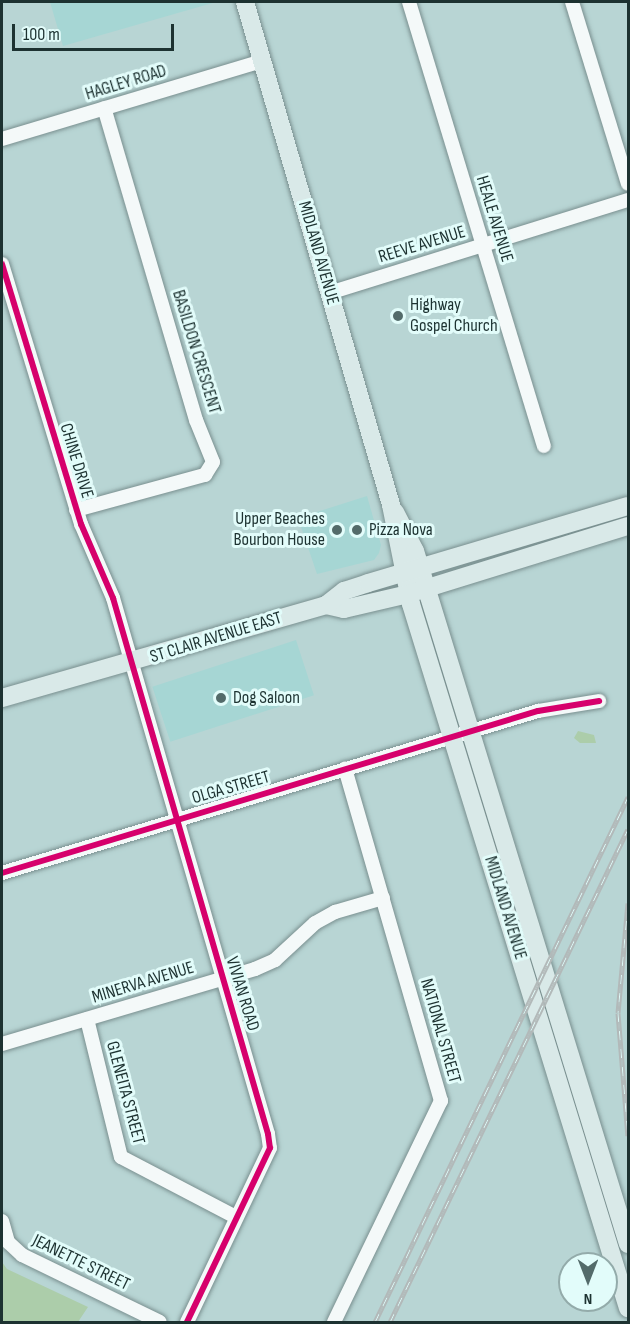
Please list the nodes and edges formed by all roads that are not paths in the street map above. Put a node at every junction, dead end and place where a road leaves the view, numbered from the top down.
1 (245, 2) edge
2 (409, 2) edge
3 (572, 2) edge
4 (262, 61) junction
5 (104, 108) junction
6 (2, 139) edge
7 (628, 184) edge
8 (628, 201) edge
9 (483, 246) junction
10 (2, 264) edge
11 (329, 293) junction
12 (544, 446) dead end
13 (628, 507) edge
14 (76, 510) junction
15 (628, 526) edge
16 (411, 571) junction
17 (416, 592) junction
18 (326, 605) junction
19 (130, 663) junction
20 (2, 698) edge
21 (599, 701) dead end
22 (460, 735) junction
23 (345, 769) junction
24 (175, 820) junction
25 (2, 873) edge
26 (383, 898) junction
27 (222, 979) junction
28 (87, 1019) junction
29 (2, 1044) edge
30 (236, 1217) junction
31 (2, 1221) edge
32 (628, 1244) edge
33 (628, 1308) edge
34 (160, 1323) edge
35 (187, 1323) edge
36 (334, 1323) edge

1 - 4 main road, MIDLAND AVENUE
2 - 9 street, HEALE AVENUE
3 - 7 street
4 - 5 street, HAGLEY ROAD
4 - 11 main road, MIDLAND AVENUE
5 - 6 street, HAGLEY ROAD
5 - 14 street, BASILDON CRESCENT
8 - 9 street, REEVE AVENUE
9 - 11 street, REEVE AVENUE
9 - 12 street, HEALE AVENUE
10 - 14 street, CHINE DRIVE
11 - 16 main road, MIDLAND AVENUE
13 - 16 main road, ST CLAIR AVENUE EAST
14 - 19 street, CHINE DRIVE
15 - 17 main road, ST CLAIR AVENUE EAST
16 - 17 main road, MIDLAND AVENUE
16 - 18 main road, ST CLAIR AVENUE EAST
17 - 18 main road, ST CLAIR AVENUE EAST
17 - 22 main road, MIDLAND AVENUE
18 - 19 main road, ST CLAIR AVENUE EAST
19 - 20 main road, ST CLAIR AVENUE EAST
19 - 24 street, VIVIAN ROAD
21 - 22 street, OLGA STREET
22 - 23 street, OLGA STREET
22 - 32 main road, MIDLAND AVENUE
22 - 33 main road, MIDLAND AVENUE
23 - 24 street, OLGA STREET
23 - 26 street, NATIONAL STREET
24 - 25 street, OLGA STREET
24 - 27 street, VIVIAN ROAD
26 - 27 street, MINERVA AVENUE
26 - 36 street, NATIONAL STREET
27 - 28 street, MINERVA AVENUE
27 - 30 street, VIVIAN ROAD
28 - 29 street, MINERVA AVENUE
28 - 30 street, GLENEITA STREET
30 - 35 street, VIVIAN ROAD
31 - 34 street, JEANETTE STREET

